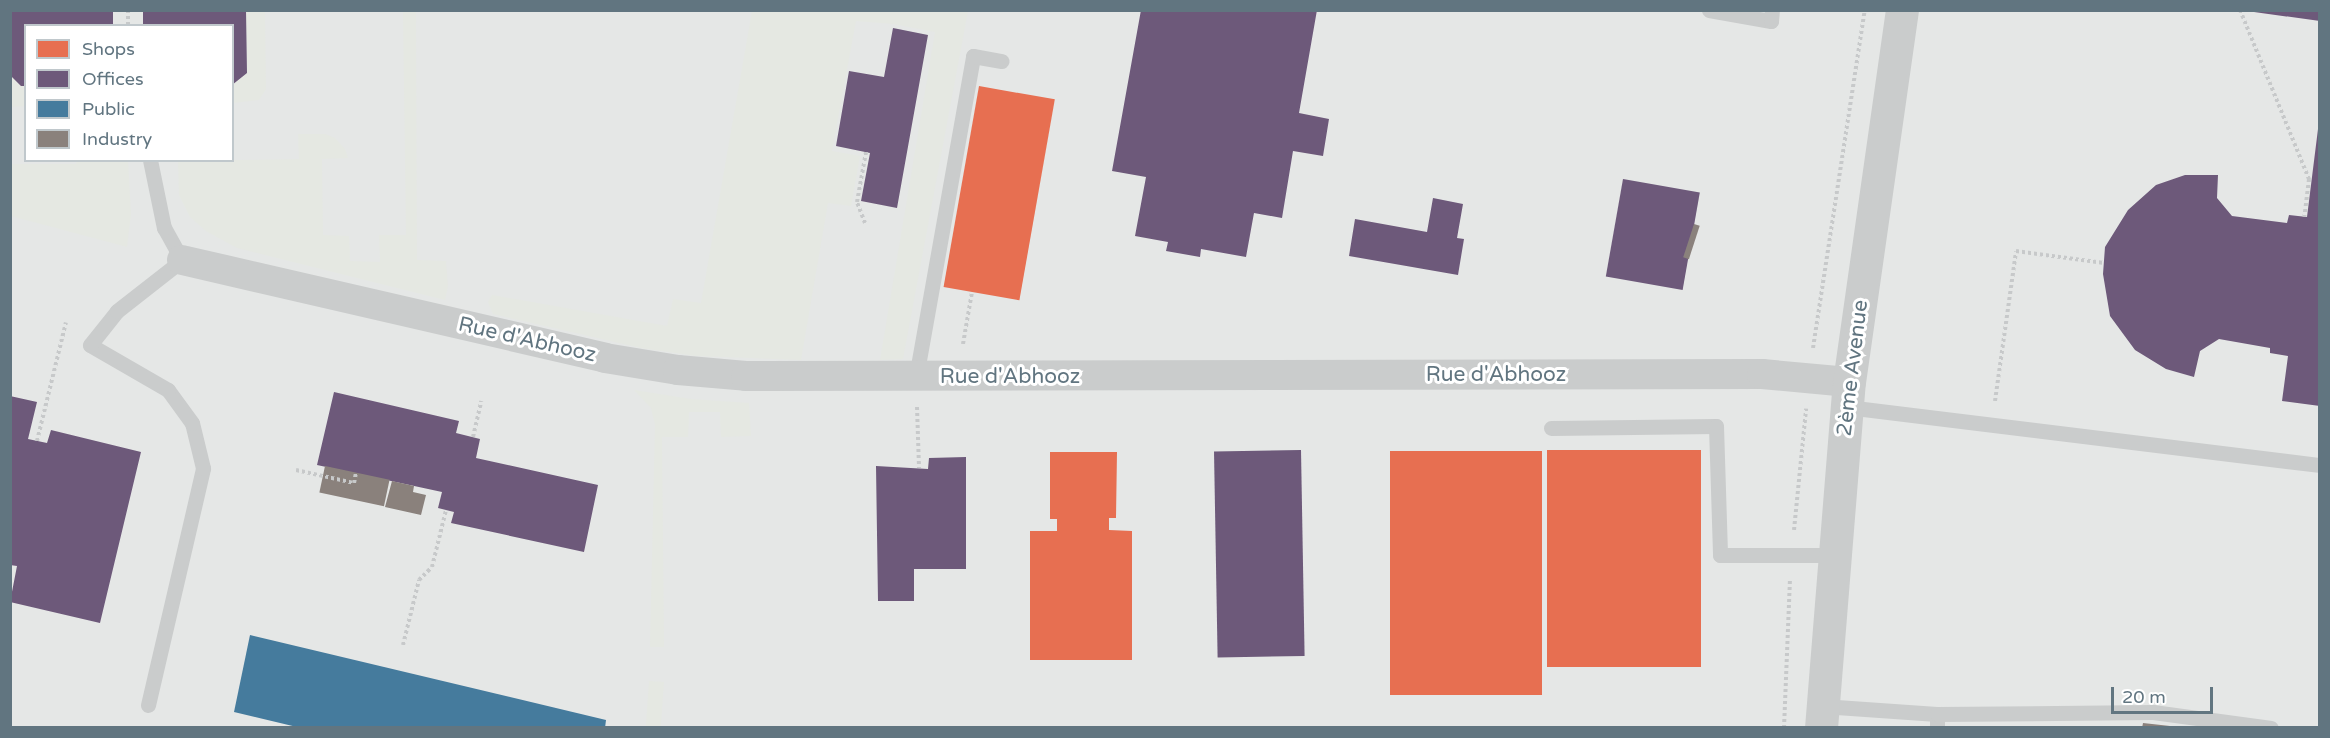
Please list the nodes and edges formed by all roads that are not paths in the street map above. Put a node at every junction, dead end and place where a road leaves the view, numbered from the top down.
1 (1709, 10) edge
2 (1772, 10) edge
3 (1902, 10) edge
4 (1002, 61) dead end
5 (150, 162) edge
6 (182, 260) junction
7 (916, 377) junction
8 (1848, 395) junction
9 (1551, 428) dead end
10 (2319, 465) edge
11 (1834, 555) junction
12 (148, 705) dead end
13 (1821, 717) edge
14 (1937, 721) edge
15 (2271, 728) edge

1 - 2 lane
3 - 8 street, 2ème Avenue
4 - 7 lane
5 - 6 lane
6 - 7 street, Rue d'Abhooz
6 - 12 lane
7 - 8 street, Rue d'Abhooz
8 - 10 lane
8 - 11 street, 2ème Avenue
9 - 11 lane
11 - 13 street, 2ème Avenue
13 - 14 lane
14 - 15 lane

